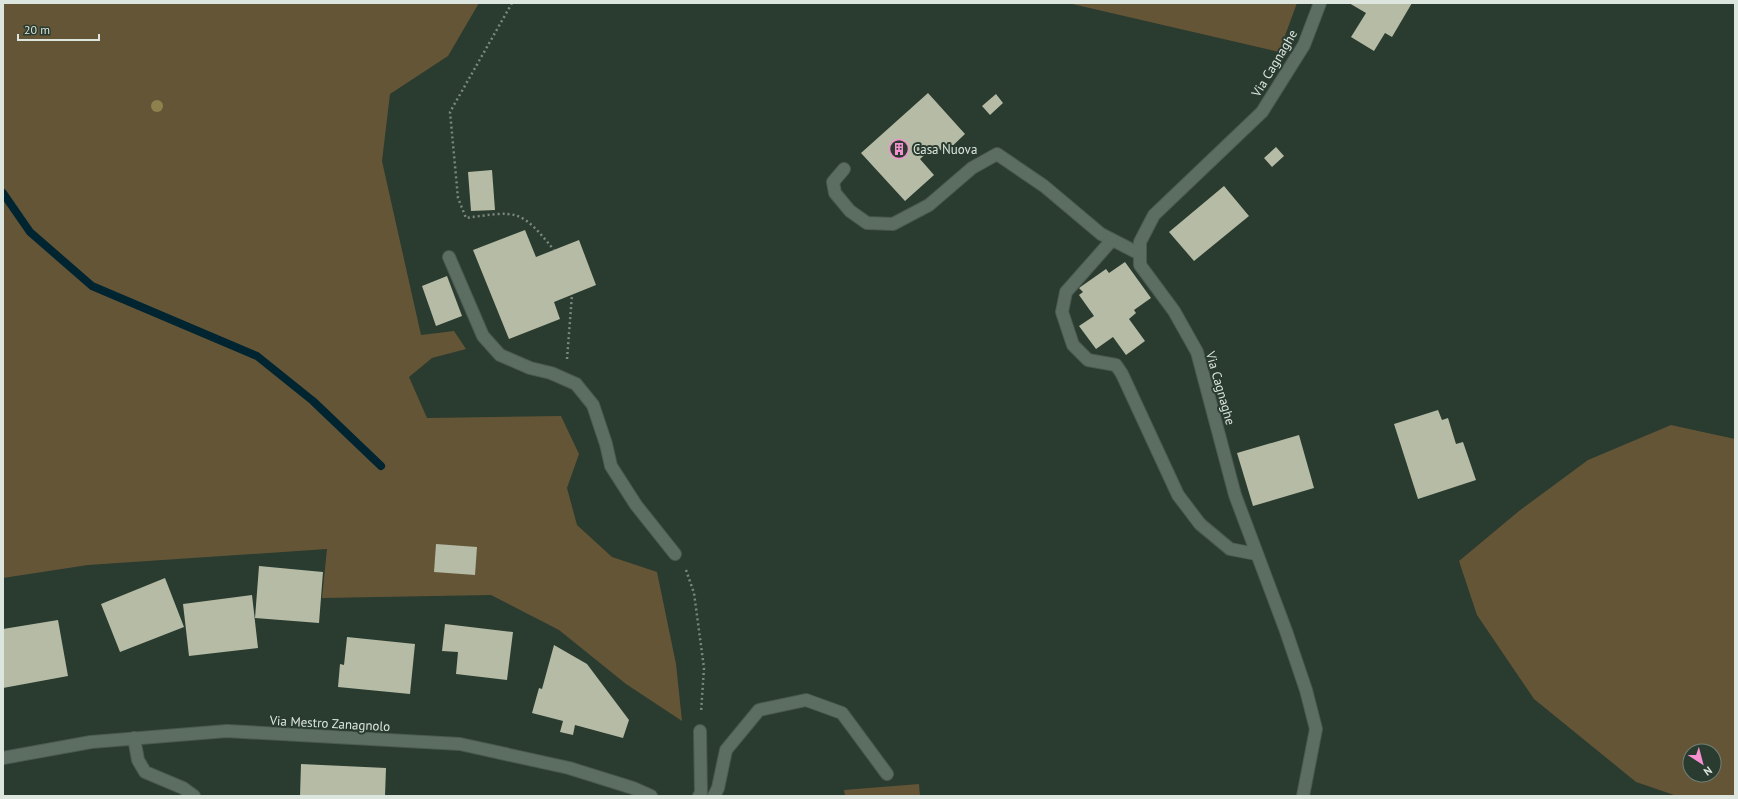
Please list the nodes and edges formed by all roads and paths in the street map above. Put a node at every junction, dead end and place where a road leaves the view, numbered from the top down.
1 (512, 3) edge
2 (1320, 3) edge
3 (844, 169) dead end
4 (1112, 240) junction
5 (554, 250) dead end
6 (1140, 254) junction
7 (449, 257) dead end
8 (572, 294) dead end
9 (576, 384) junction
10 (675, 554) joint
11 (1256, 554) junction
12 (700, 731) joint
13 (134, 738) junction
14 (3, 758) edge
15 (887, 774) dead end
16 (194, 796) edge
17 (651, 796) edge
18 (699, 796) edge
19 (714, 796) edge
20 (1303, 796) edge

1 - 5 path
2 - 6 street, Via Cagnaghe
3 - 4 street
4 - 6 street
4 - 11 street
6 - 11 street, Via Cagnaghe
7 - 9 street
8 - 9 path
9 - 10 street
10 - 12 path
11 - 20 street, Via Cagnaghe
12 - 18 street
13 - 14 street, Via Mestro Zanagnolo
13 - 16 street
13 - 17 street, Via Mestro Zanagnolo
15 - 19 street

